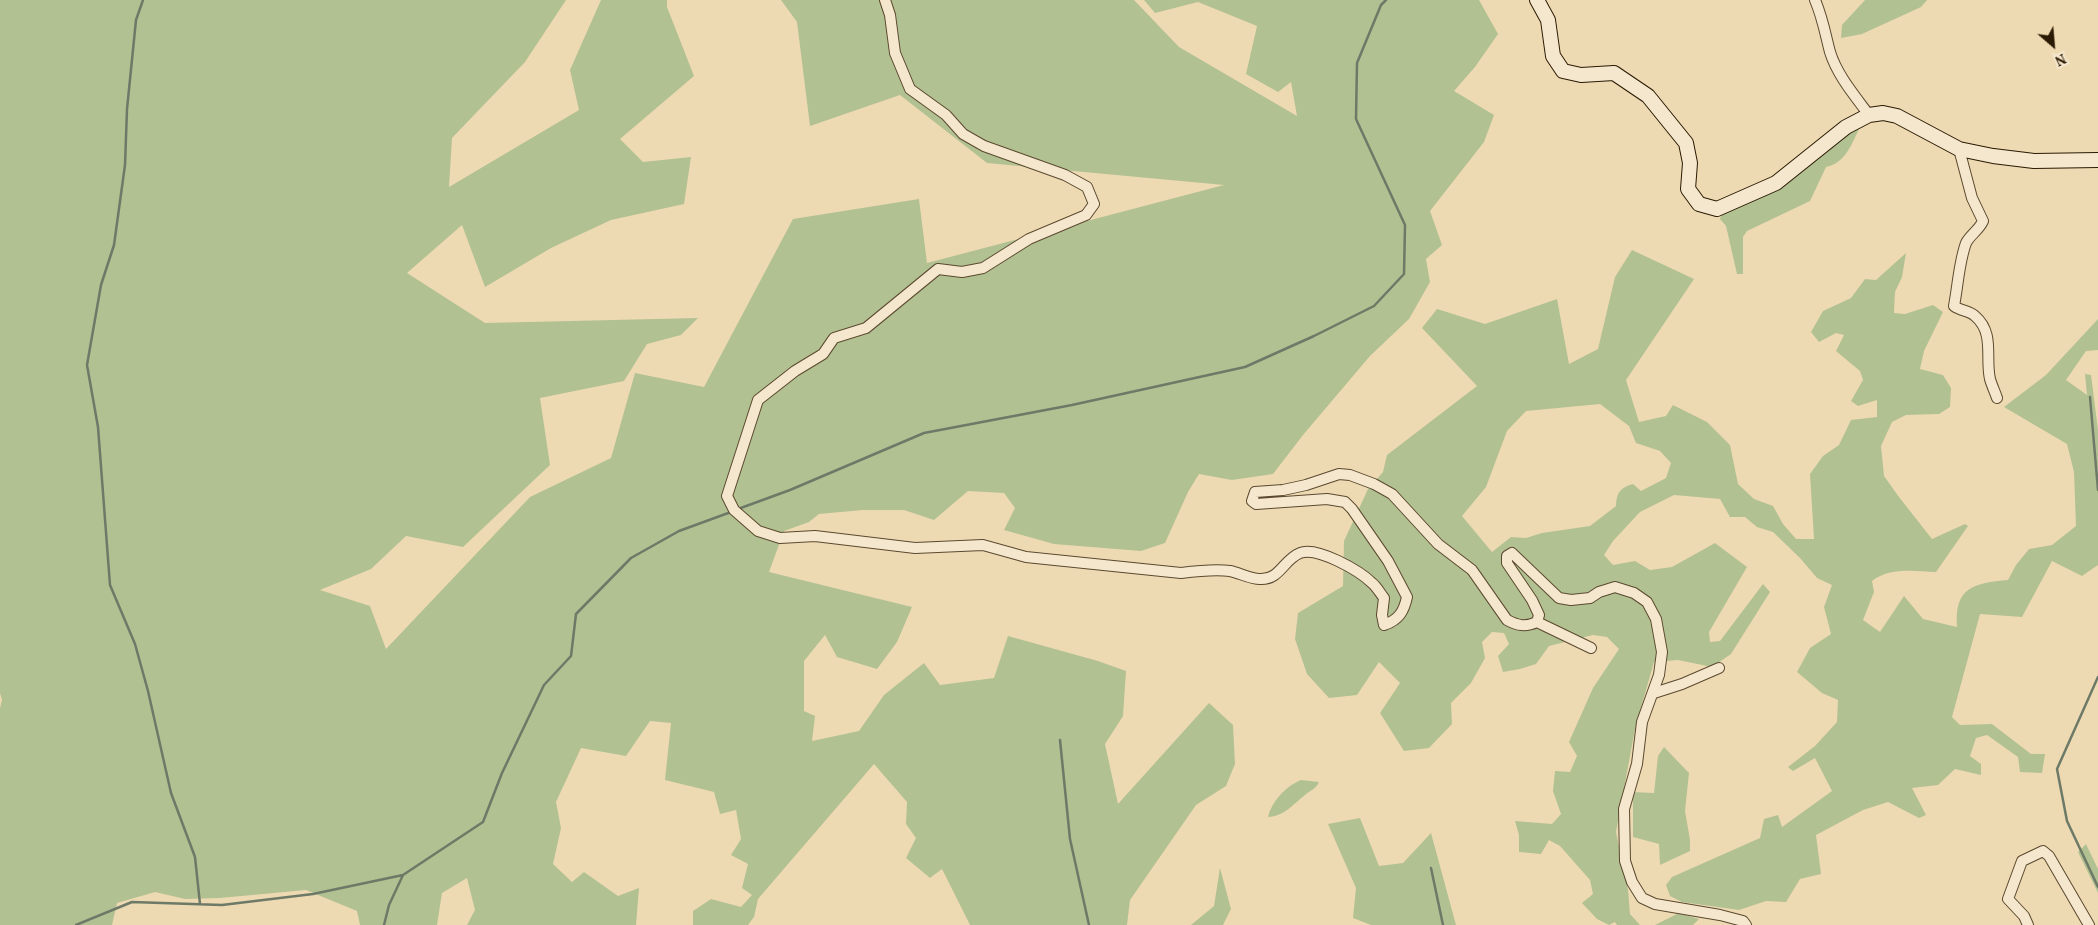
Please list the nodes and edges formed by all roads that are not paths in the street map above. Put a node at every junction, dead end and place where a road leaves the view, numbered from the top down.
1 (885, 0) edge
2 (1537, 0) edge
3 (1815, 0) edge
4 (1869, 115) junction
5 (1960, 149) junction
6 (2098, 154) edge
7 (2077, 159) junction
8 (2098, 160) edge
9 (1997, 398) dead end
10 (1537, 622) junction
11 (1591, 648) dead end
12 (1719, 668) dead end
13 (1654, 693) junction
14 (1746, 925) edge
15 (2028, 925) edge
16 (2089, 925) edge

1 - 10 street
2 - 4 main road
3 - 4 street
4 - 5 main road
5 - 7 main road
5 - 9 street
6 - 7 street
7 - 8 main road
10 - 11 street
10 - 13 street
12 - 13 street
13 - 14 street
15 - 16 street

